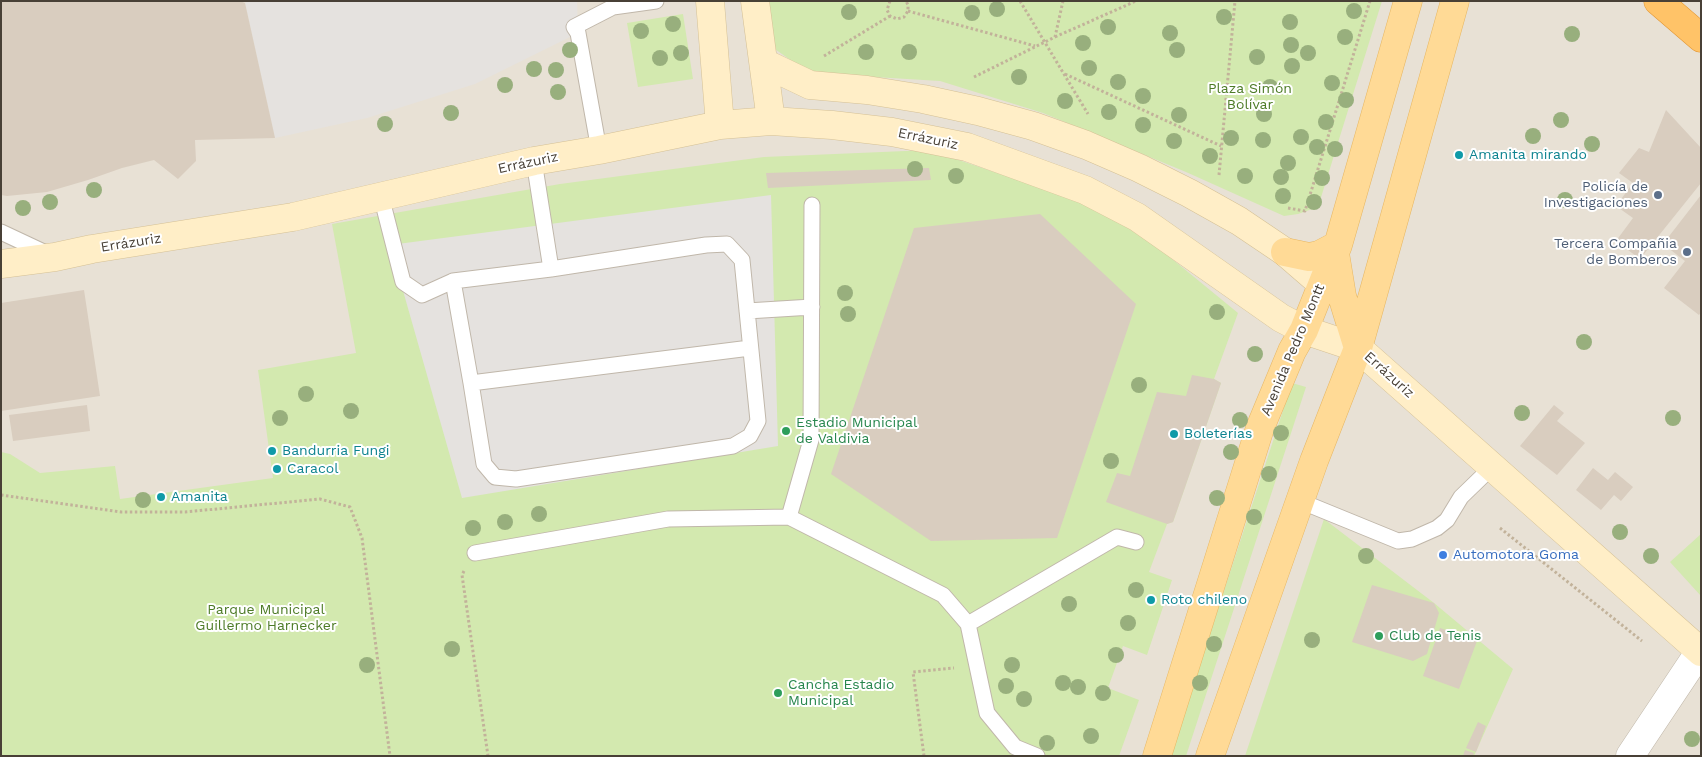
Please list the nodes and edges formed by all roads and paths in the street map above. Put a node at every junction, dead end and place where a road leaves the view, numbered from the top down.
1 (656, 1) edge
2 (710, 1) edge
3 (755, 1) edge
4 (890, 1) edge
5 (906, 1) edge
6 (1020, 1) edge
7 (1063, 1) edge
8 (1136, 1) edge
9 (1235, 1) edge
10 (1370, 1) edge
11 (1408, 1) edge
12 (1454, 1) edge
13 (1658, 1) edge
14 (908, 12) junction
15 (890, 16) junction
16 (1055, 37) junction
17 (1701, 38) edge
18 (1045, 42) junction
19 (1035, 46) junction
20 (822, 58) dead end
21 (764, 62) junction
22 (1065, 74) junction
23 (974, 77) dead end
24 (1090, 118) dead end
25 (771, 121) junction
26 (720, 125) junction
27 (1221, 146) junction
28 (599, 150) junction
29 (534, 161) junction
30 (1219, 175) dead end
31 (381, 196) junction
32 (812, 205) dead end
33 (1288, 208) dead end
34 (1, 232) edge
35 (1336, 249) junction
36 (1286, 252) junction
37 (55, 257) junction
38 (1, 264) edge
39 (551, 269) junction
40 (453, 281) junction
41 (1322, 284) junction
42 (812, 307) junction
43 (747, 311) junction
44 (1304, 330) junction
45 (750, 348) junction
46 (1358, 348) junction
47 (471, 383) junction
48 (1492, 467) junction
49 (1, 495) edge
50 (1300, 501) junction
51 (789, 517) junction
52 (1500, 528) dead end
53 (1136, 542) dead end
54 (475, 553) joint
55 (968, 624) junction
56 (1646, 644) dead end
57 (1700, 651) edge
58 (977, 665) junction
59 (390, 756) edge
60 (488, 756) edge
61 (924, 756) edge
62 (1037, 756) edge
63 (1157, 756) edge
64 (1210, 756) edge
65 (1630, 756) edge

1 - 28 lane
2 - 26 main road
3 - 21 main road
4 - 15 path
5 - 14 path
6 - 18 path
7 - 16 path
8 - 16 path
9 - 27 path
10 - 33 path
11 - 35 main road, Avenida Pedro Montt
12 - 46 main road
13 - 17 highway
14 - 15 path
14 - 19 path
15 - 20 path
16 - 18 path
18 - 19 path
18 - 22 path
19 - 23 path
21 - 25 main road
21 - 36 main road
22 - 24 path
22 - 27 path
25 - 26 main road, Errázuriz
25 - 44 main road, Errázuriz
26 - 28 main road, Errázuriz
27 - 30 path
28 - 29 main road, Errázuriz
29 - 31 main road, Errázuriz
29 - 39 lane
31 - 37 main road, Errázuriz
31 - 40 lane
32 - 42 lane
34 - 37 lane
35 - 36 main road
35 - 41 main road, Avenida Pedro Montt
35 - 46 main road
36 - 41 main road
37 - 38 main road, Errázuriz
39 - 40 lane
39 - 43 lane
40 - 47 lane
41 - 44 main road, Avenida Pedro Montt
41 - 46 main road
42 - 43 lane
42 - 51 lane
43 - 45 lane
44 - 46 main road, Errázuriz
44 - 63 main road, Avenida Pedro Montt
45 - 47 lane
45 - 47 lane
46 - 48 main road, Errázuriz
46 - 50 main road
48 - 50 lane
48 - 57 main road, Errázuriz
49 - 59 path
50 - 64 main road
51 - 54 lane
51 - 55 lane
52 - 56 path
53 - 55 lane
54 - 60 path
55 - 58 lane
57 - 65 street
58 - 61 path
58 - 62 lane

